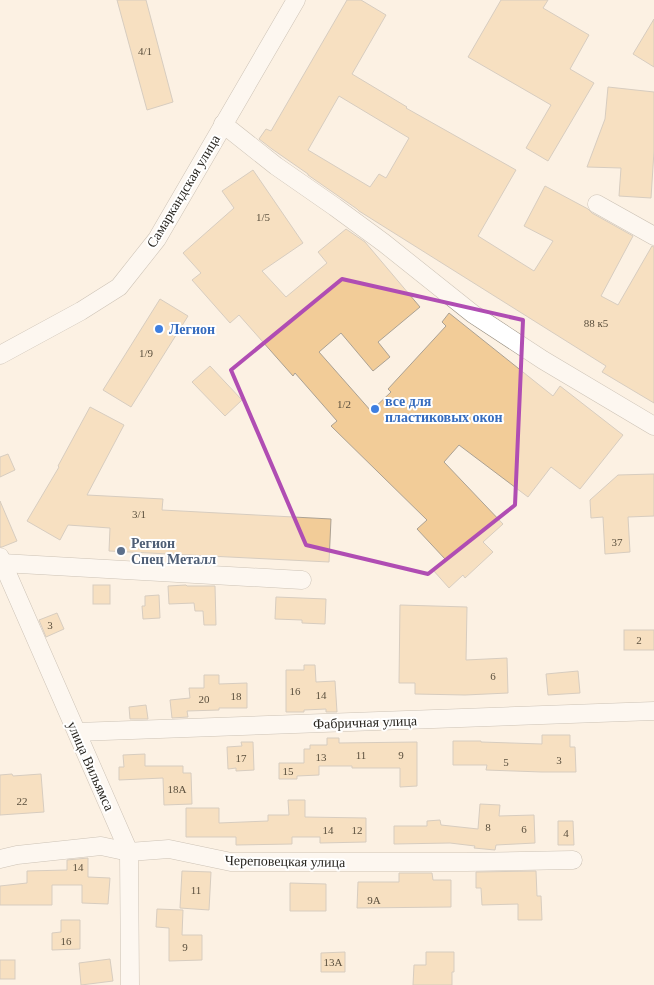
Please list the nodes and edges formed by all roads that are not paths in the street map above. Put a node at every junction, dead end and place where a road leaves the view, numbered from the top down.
1 (296, 0) edge
2 (223, 124) junction
3 (597, 204) dead end
4 (654, 236) edge
5 (0, 355) edge
6 (654, 426) edge
7 (1, 560) edge
8 (302, 580) dead end
9 (654, 711) edge
10 (77, 732) junction
11 (129, 852) junction
12 (0, 859) edge
13 (573, 860) dead end
14 (130, 985) edge

1 - 2 street, Самаркандская улица
2 - 5 street, Самаркандская улица
2 - 6 street
3 - 4 street
7 - 8 street
7 - 10 street, улица Вильямса
9 - 10 street, Фабричная улица
10 - 11 street, улица Вильямса
11 - 12 street, Череповецкая улица
11 - 13 street, Череповецкая улица
11 - 14 street, улица Вильямса

